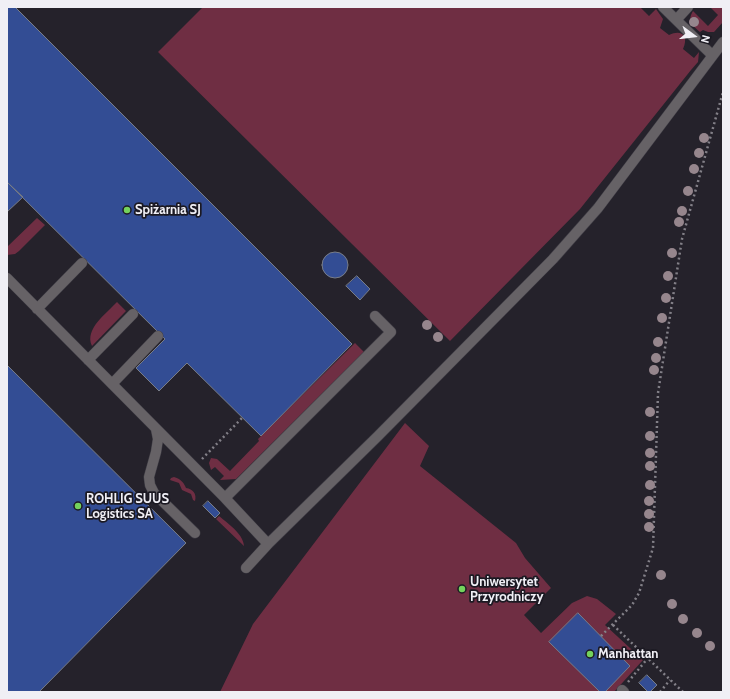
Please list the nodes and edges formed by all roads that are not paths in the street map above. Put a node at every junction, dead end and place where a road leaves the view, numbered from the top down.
1 (664, 7) edge
2 (688, 7) edge
3 (677, 19) junction
4 (723, 42) edge
5 (712, 55) junction
6 (82, 264) dead end
7 (7, 278) edge
8 (37, 309) junction
9 (133, 314) dead end
10 (375, 316) dead end
11 (158, 336) dead end
12 (88, 360) junction
13 (112, 384) junction
14 (156, 428) junction
15 (225, 498) junction
16 (195, 533) dead end
17 (268, 544) junction
18 (246, 568) dead end

1 - 3 street
2 - 3 street
3 - 5 street
4 - 5 street
5 - 17 street
6 - 8 street
7 - 8 street
8 - 12 street
9 - 12 street
10 - 15 street
11 - 13 street
12 - 13 street
13 - 14 street
14 - 15 street
14 - 16 street
15 - 17 street
17 - 18 street

